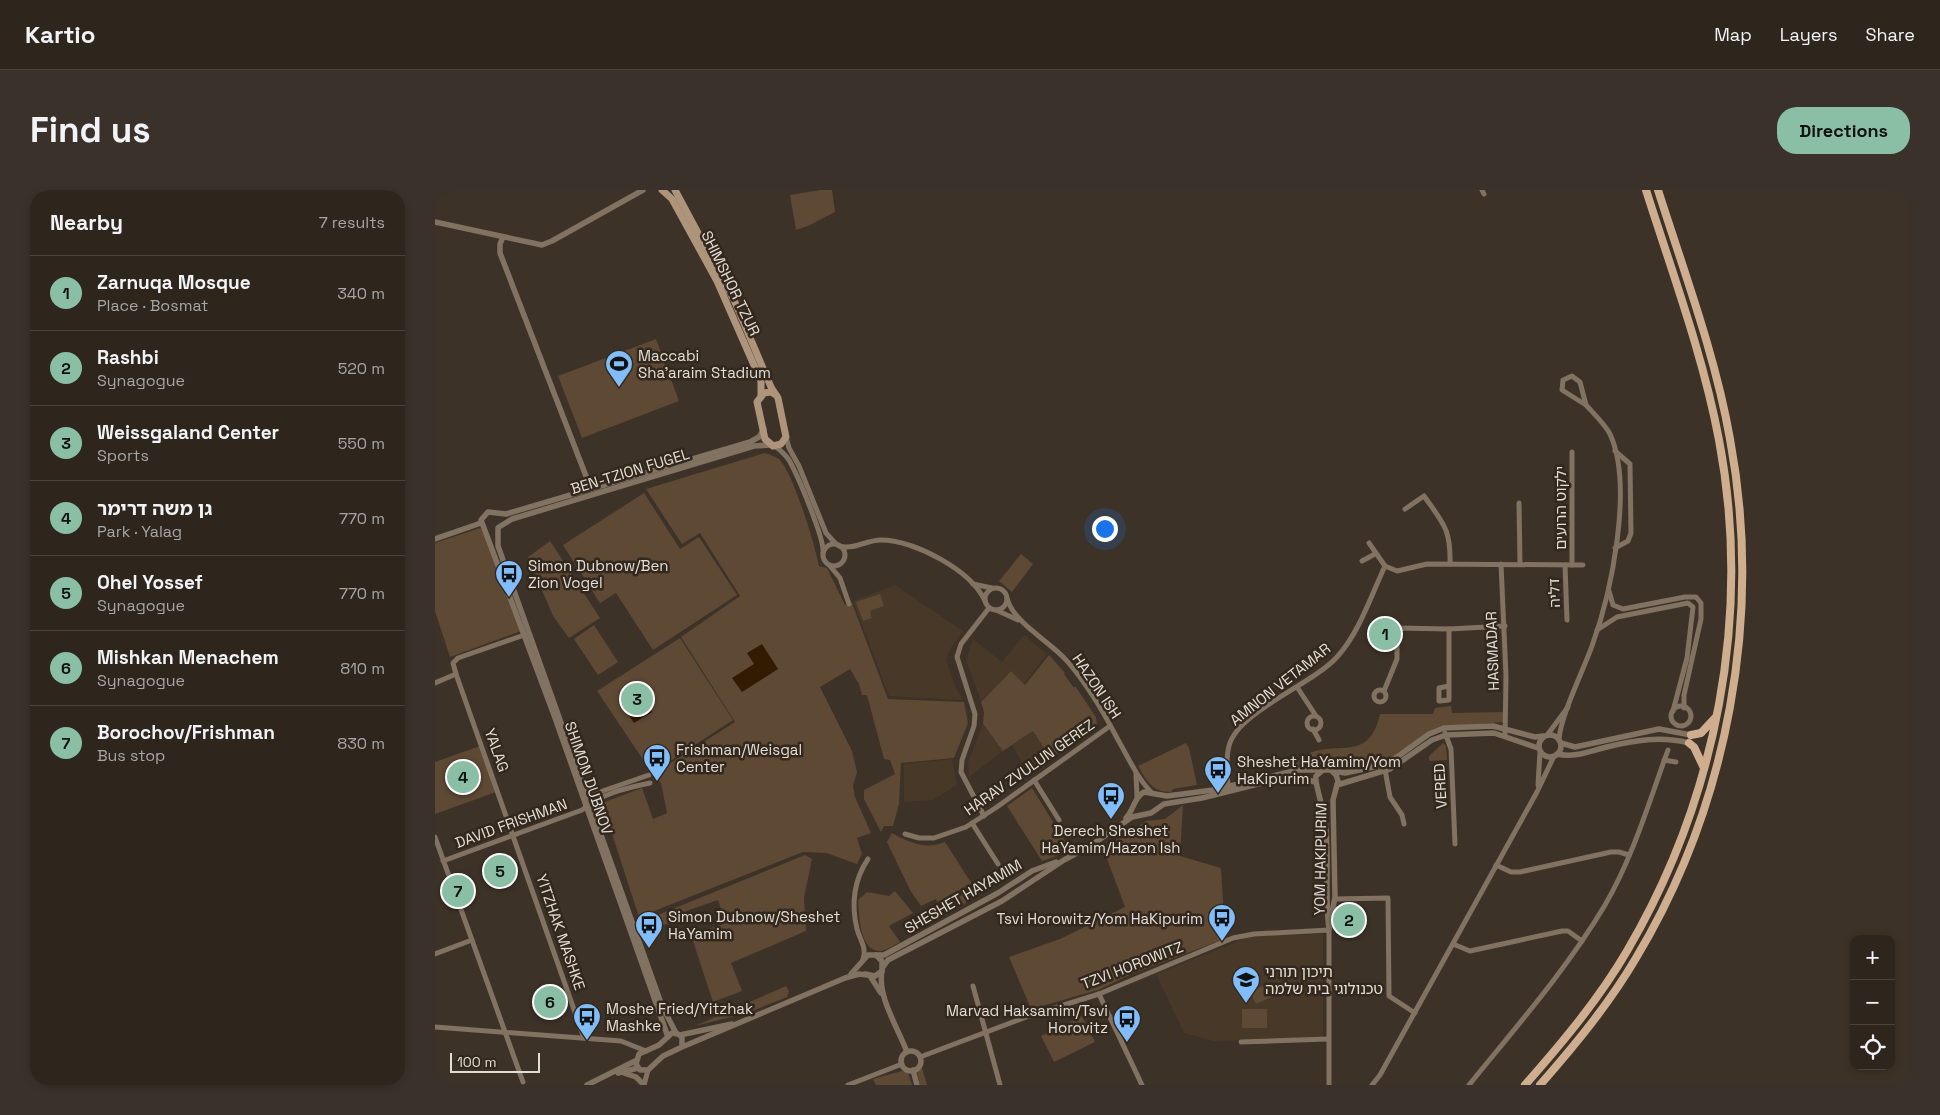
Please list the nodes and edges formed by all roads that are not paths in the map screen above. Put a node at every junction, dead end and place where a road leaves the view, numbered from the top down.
1 (643, 190) edge
2 (662, 190) edge
3 (675, 190) edge
4 (1646, 190) edge
5 (1658, 190) edge
6 (636, 192) edge
7 (435, 222) edge
8 (503, 237) junction
9 (761, 395) junction
10 (776, 395) junction
11 (1586, 405) junction
12 (764, 429) junction
13 (787, 437) junction
14 (773, 445) junction
15 (1615, 450) junction
16 (1572, 452) dead end
17 (591, 489) junction
18 (1519, 503) dead end
19 (1405, 509) dead end
20 (496, 514) junction
21 (483, 526) junction
22 (498, 528) junction
23 (435, 539) edge
24 (1369, 542) dead end
25 (838, 545) junction
26 (859, 545) junction
27 (1615, 548) junction
28 (823, 553) junction
29 (1375, 554) junction
30 (843, 560) junction
31 (1363, 562) dead end
32 (828, 564) junction
33 (1450, 564) junction
34 (1501, 564) junction
35 (1520, 564) junction
36 (1565, 565) junction
37 (1572, 565) junction
38 (1583, 565) dead end
39 (1385, 566) junction
40 (840, 578) junction
41 (969, 581) junction
42 (993, 588) junction
43 (1609, 590) junction
44 (1007, 598) junction
45 (985, 601) junction
46 (849, 604) dead end
47 (989, 608) junction
48 (996, 610) junction
49 (1567, 620) dead end
50 (1505, 626) junction
51 (1030, 628) junction
52 (1449, 630) junction
53 (1597, 631) junction
54 (527, 634) junction
55 (456, 674) junction
56 (435, 683) edge
57 (1449, 686) dead end
58 (1297, 687) junction
59 (1384, 691) dead end
60 (1570, 705) junction
61 (1684, 708) junction
62 (1673, 711) junction
63 (1316, 716) junction
64 (1717, 716) junction
65 (1110, 726) junction
66 (1506, 728) junction
67 (1313, 729) junction
68 (1441, 729) junction
69 (1446, 735) junction
70 (1545, 735) junction
71 (1505, 736) junction
72 (1690, 739) junction
73 (1319, 740) dead end
74 (1560, 741) junction
75 (1539, 750) junction
76 (1668, 750) dead end
77 (1556, 755) junction
78 (1665, 760) junction
79 (1676, 762) dead end
80 (1384, 764) junction
81 (1133, 767) junction
82 (1704, 768) junction
83 (1324, 769) junction
84 (1331, 770) junction
85 (1386, 771) junction
86 (649, 775) dead end
87 (1034, 780) junction
88 (1315, 782) junction
89 (650, 783) dead end
90 (1336, 786) junction
91 (1228, 789) junction
92 (1319, 789) junction
93 (1537, 792) junction
94 (1153, 794) junction
95 (1136, 800) junction
96 (588, 802) junction
97 (1156, 808) junction
98 (1146, 814) junction
99 (984, 816) junction
100 (1059, 820) dead end
101 (1124, 821) junction
102 (972, 823) junction
103 (1404, 824) dead end
104 (514, 834) junction
105 (905, 834) dead end
106 (435, 838) edge
107 (1455, 844) dead end
108 (1629, 855) junction
109 (868, 859) dead end
110 (1064, 860) junction
111 (443, 861) junction
112 (998, 864) dead end
113 (1496, 866) junction
114 (1335, 899) junction
115 (1329, 930) junction
116 (472, 940) junction
117 (1582, 941) junction
118 (863, 943) junction
119 (1453, 944) junction
120 (435, 954) edge
121 (875, 955) junction
122 (862, 961) junction
123 (882, 969) junction
124 (868, 975) junction
125 (845, 978) junction
126 (973, 986) dead end
127 (1099, 994) junction
128 (886, 1001) junction
129 (1415, 1013) junction
130 (741, 1022) junction
131 (435, 1027) edge
132 (505, 1032) junction
133 (986, 1032) junction
134 (678, 1034) junction
135 (668, 1037) junction
136 (584, 1038) junction
137 (1328, 1039) junction
138 (1241, 1042) dead end
139 (630, 1044) junction
140 (682, 1047) junction
141 (646, 1051) junction
142 (907, 1052) junction
143 (920, 1057) junction
144 (636, 1059) junction
145 (902, 1064) junction
146 (639, 1069) junction
147 (648, 1070) junction
148 (913, 1070) junction
149 (619, 1073) junction
150 (1380, 1075) junction
151 (435, 1077) edge
152 (599, 1080) junction
153 (523, 1082) dead end
154 (438, 1085) edge
155 (587, 1085) edge
156 (644, 1085) edge
157 (848, 1085) edge
158 (917, 1085) edge
159 (1000, 1085) edge
160 (1142, 1085) edge
161 (1329, 1085) edge
162 (1372, 1085) edge
163 (1378, 1085) edge
164 (1469, 1085) edge
165 (1525, 1085) edge
166 (1540, 1085) edge

1 - 6 street
2 - 9 main road, SHIMSHOR TZUR
3 - 10 main road, SHIMSHOR TZUR
4 - 64 main road
5 - 166 main road
6 - 8 street
7 - 8 street
8 - 17 street, BEN-TZION FUGEL
9 - 10 main road
9 - 12 main road, SHIMSHOR TZUR
10 - 13 main road, SHIMSHOR TZUR
11 - 11 street
11 - 15 street
12 - 14 main road, SHIMSHOR TZUR
12 - 17 street, BEN-TZION FUGEL
13 - 14 main road
13 - 25 street
14 - 22 street, BEN-TZION FUGEL
14 - 28 street
15 - 27 street
15 - 27 street
16 - 37 street, ילקוט הרועים
17 - 20 street, BEN-TZION FUGEL
18 - 35 street
19 - 33 street
20 - 21 street
20 - 22 street
21 - 22 street
21 - 23 street
21 - 54 street, SHIMON DUBNOV
22 - 54 street, SHIMON DUBNOV
24 - 29 street
25 - 26 street
25 - 28 street
25 - 30 street
26 - 30 street
26 - 41 street
27 - 43 street
28 - 32 street
29 - 31 street
29 - 39 street
30 - 32 street
30 - 40 street
32 - 40 street
33 - 34 street
33 - 39 street
34 - 35 street
34 - 50 street, HASMADAR
35 - 36 street
36 - 37 street
36 - 49 street, דליה
37 - 38 street
39 - 58 street, AMNON VETAMAR
40 - 46 street
41 - 42 street
41 - 45 street
42 - 44 street
42 - 45 street
43 - 53 street
43 - 61 street
44 - 48 street
44 - 51 street, HAZON ISH
45 - 47 street
47 - 48 street
47 - 99 street
48 - 51 street, HAZON ISH
50 - 52 street
50 - 66 street, HASMADAR
51 - 65 street, HAZON ISH
52 - 57 street
52 - 59 street
53 - 60 street
53 - 62 street
54 - 55 street
54 - 96 street, SHIMON DUBNOV
54 - 96 street, SHIMON DUBNOV
55 - 56 street
55 - 104 street, YALAG
58 - 63 street
58 - 91 street, AMNON VETAMAR
60 - 70 street
60 - 74 street
61 - 62 street
61 - 62 street
63 - 67 street
63 - 67 street
64 - 72 main road
64 - 82 main road
65 - 81 street, HAZON ISH
65 - 87 street, HARAV ZVULUN GEREZ
66 - 68 street
66 - 70 street
66 - 71 street, HASMADAR
67 - 73 street
68 - 69 street, VERED
68 - 80 street
69 - 71 street
69 - 85 street
69 - 107 street, VERED
70 - 74 street
70 - 75 street
71 - 75 street
72 - 74 street
72 - 77 street
72 - 82 main road
74 - 77 street
75 - 77 street
75 - 93 street
76 - 78 street
77 - 93 street
78 - 79 street
78 - 108 street
80 - 84 street
80 - 85 street
81 - 94 street, HAZON ISH
81 - 95 street, HAZON ISH
82 - 165 main road
83 - 84 street
83 - 88 street
83 - 91 street
84 - 90 street
85 - 90 street
85 - 103 street
86 - 96 street, DAVID FRISHMAN
87 - 99 street, HARAV ZVULUN GEREZ
87 - 100 street
88 - 91 street
88 - 92 street
89 - 96 street, DAVID FRISHMAN
90 - 92 street
90 - 114 street, YOM HAKIPURIM
91 - 94 street
91 - 97 street
92 - 115 street, YOM HAKIPURIM
93 - 113 street
94 - 95 street
94 - 97 street
95 - 98 street
95 - 101 street, SHESHET HAYAMIM
96 - 104 street, DAVID FRISHMAN
96 - 134 street, SHIMON DUBNOV
96 - 135 street, SHIMON DUBNOV
97 - 98 street
98 - 101 street, SHESHET HAYAMIM
99 - 102 street, HARAV ZVULUN GEREZ
101 - 110 street, SHESHET HAYAMIM
102 - 105 street, HARAV ZVULUN GEREZ
102 - 112 street
104 - 111 street, DAVID FRISHMAN
104 - 136 street, YITZHAK MASHKE
106 - 111 street
108 - 113 street
108 - 117 street
109 - 118 street
110 - 121 street, SHESHET HAYAMIM
110 - 123 street, SHESHET HAYAMIM
111 - 116 street
113 - 119 street
114 - 115 street, YOM HAKIPURIM
114 - 129 street
115 - 127 street, TZVI HOROWITZ
115 - 137 street, YOM HAKIPURIM
116 - 120 street
116 - 132 street
117 - 119 street
117 - 164 street
118 - 121 street
118 - 122 street
119 - 129 street
121 - 122 street
121 - 123 street
122 - 124 street
122 - 125 street
123 - 124 street
123 - 128 street
124 - 125 street
124 - 128 street
125 - 130 street
126 - 133 street
127 - 133 street, TZVI HOROWITZ
127 - 160 street
128 - 142 street
129 - 150 street
130 - 134 street
130 - 140 street
131 - 132 street
132 - 136 street
132 - 153 street
133 - 143 street, TZVI HOROWITZ
133 - 159 street
134 - 135 street
134 - 140 street, SHIMON DUBNOV
135 - 141 street
136 - 139 street
137 - 138 street
137 - 161 street, YOM HAKIPURIM
139 - 141 street
139 - 144 street
140 - 147 street
141 - 144 street
142 - 143 street
142 - 145 street
143 - 148 street
144 - 146 street
144 - 152 street
145 - 148 street
145 - 157 street
146 - 147 street
146 - 149 street
146 - 156 street
147 - 156 street
148 - 158 street
149 - 152 street
149 - 156 street
150 - 162 street
150 - 163 street
151 - 154 street
152 - 155 street

